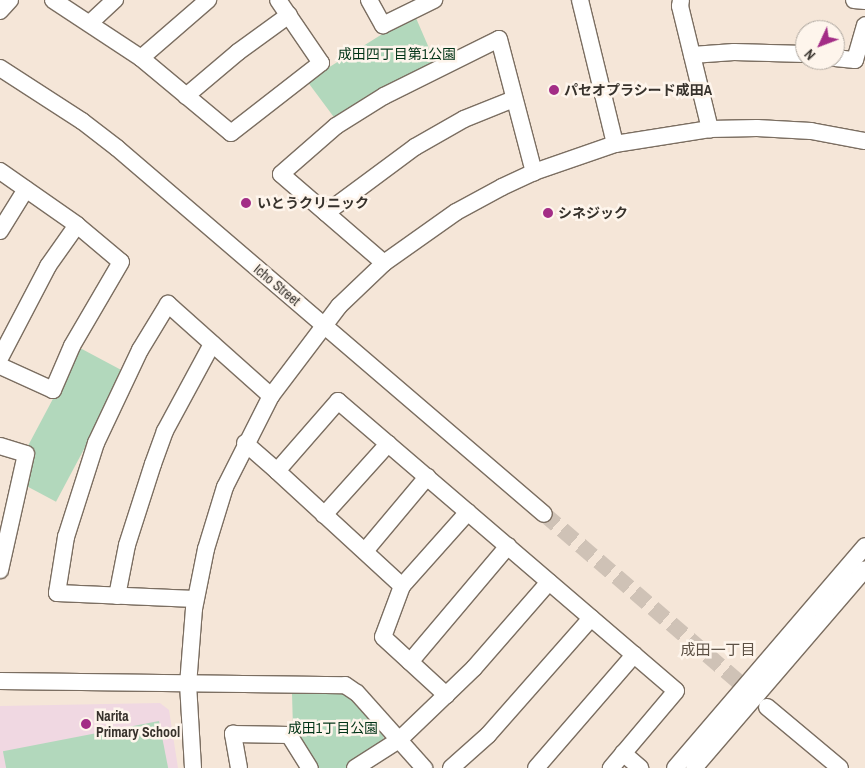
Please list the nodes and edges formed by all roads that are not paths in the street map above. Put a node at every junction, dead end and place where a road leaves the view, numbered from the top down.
1 (10, 0) edge
2 (53, 0) edge
3 (115, 0) edge
4 (208, 0) edge
5 (278, 0) edge
6 (369, 0) edge
7 (434, 0) edge
8 (580, 0) edge
9 (681, 0) edge
10 (854, 0) edge
11 (865, 1) edge
12 (0, 11) edge
13 (289, 15) junction
14 (91, 22) junction
15 (865, 25) edge
16 (795, 54) edge
17 (692, 55) junction
18 (141, 58) junction
19 (845, 59) edge
20 (0, 68) edge
21 (186, 96) junction
22 (514, 98) junction
23 (710, 129) junction
24 (865, 140) edge
25 (615, 144) junction
26 (0, 171) edge
27 (534, 172) junction
28 (26, 189) junction
29 (326, 213) junction
30 (77, 225) junction
31 (0, 231) edge
32 (384, 263) junction
33 (324, 325) junction
34 (212, 344) junction
35 (0, 358) edge
36 (0, 366) edge
37 (271, 396) junction
38 (245, 443) junction
39 (388, 444) junction
40 (0, 446) edge
41 (277, 471) junction
42 (427, 477) junction
43 (468, 512) junction
44 (544, 514) tunnel mouth
45 (324, 515) junction
46 (508, 546) junction
47 (865, 546) edge
48 (365, 551) junction
49 (865, 569) edge
50 (0, 570) edge
51 (549, 582) junction
52 (402, 586) junction
53 (117, 596) junction
54 (195, 599) junction
55 (591, 618) junction
56 (634, 655) junction
57 (410, 662) junction
58 (0, 681) edge
59 (188, 685) junction
60 (446, 696) junction
61 (767, 707) tunnel mouth
62 (399, 740) junction
63 (623, 754) junction
64 (193, 768) edge
65 (239, 768) edge
66 (310, 768) edge
67 (355, 768) edge
68 (424, 768) edge
69 (451, 768) edge
70 (536, 768) edge
71 (611, 768) edge
72 (640, 768) edge
73 (675, 768) edge
74 (694, 768) edge
75 (840, 768) edge

1 - 12 street
2 - 14 street
3 - 14 street
4 - 18 street
5 - 13 street
6 - 7 street
8 - 25 street
9 - 17 street
10 - 11 street
13 - 21 street
13 - 21 street
14 - 18 street
15 - 19 street
16 - 17 street
17 - 23 street
18 - 21 street
20 - 33 street, Icho Street
22 - 27 street
22 - 29 street
22 - 29 street
23 - 24 street
23 - 25 street
25 - 27 street
26 - 28 street
27 - 32 street
28 - 30 street
28 - 31 street
29 - 32 street
30 - 35 street
30 - 36 street
32 - 33 street
33 - 37 street
33 - 44 street, Icho Street
34 - 37 street
34 - 53 street
34 - 53 street
37 - 38 street
38 - 41 street
38 - 54 street
39 - 41 street
39 - 42 street
39 - 45 street
40 - 50 street
41 - 45 street
42 - 43 street
42 - 48 street
43 - 46 street
43 - 52 street
45 - 48 street
46 - 51 street
46 - 57 street
47 - 73 street
48 - 52 street
49 - 74 street
51 - 55 street
51 - 60 street
52 - 57 street
53 - 54 street
54 - 59 street
55 - 56 street
55 - 69 street
56 - 63 street
56 - 70 street
57 - 60 street
58 - 59 street
59 - 62 street
59 - 64 street
60 - 62 street
61 - 75 street
62 - 67 street
62 - 68 street
63 - 71 street
63 - 72 street
65 - 66 street

